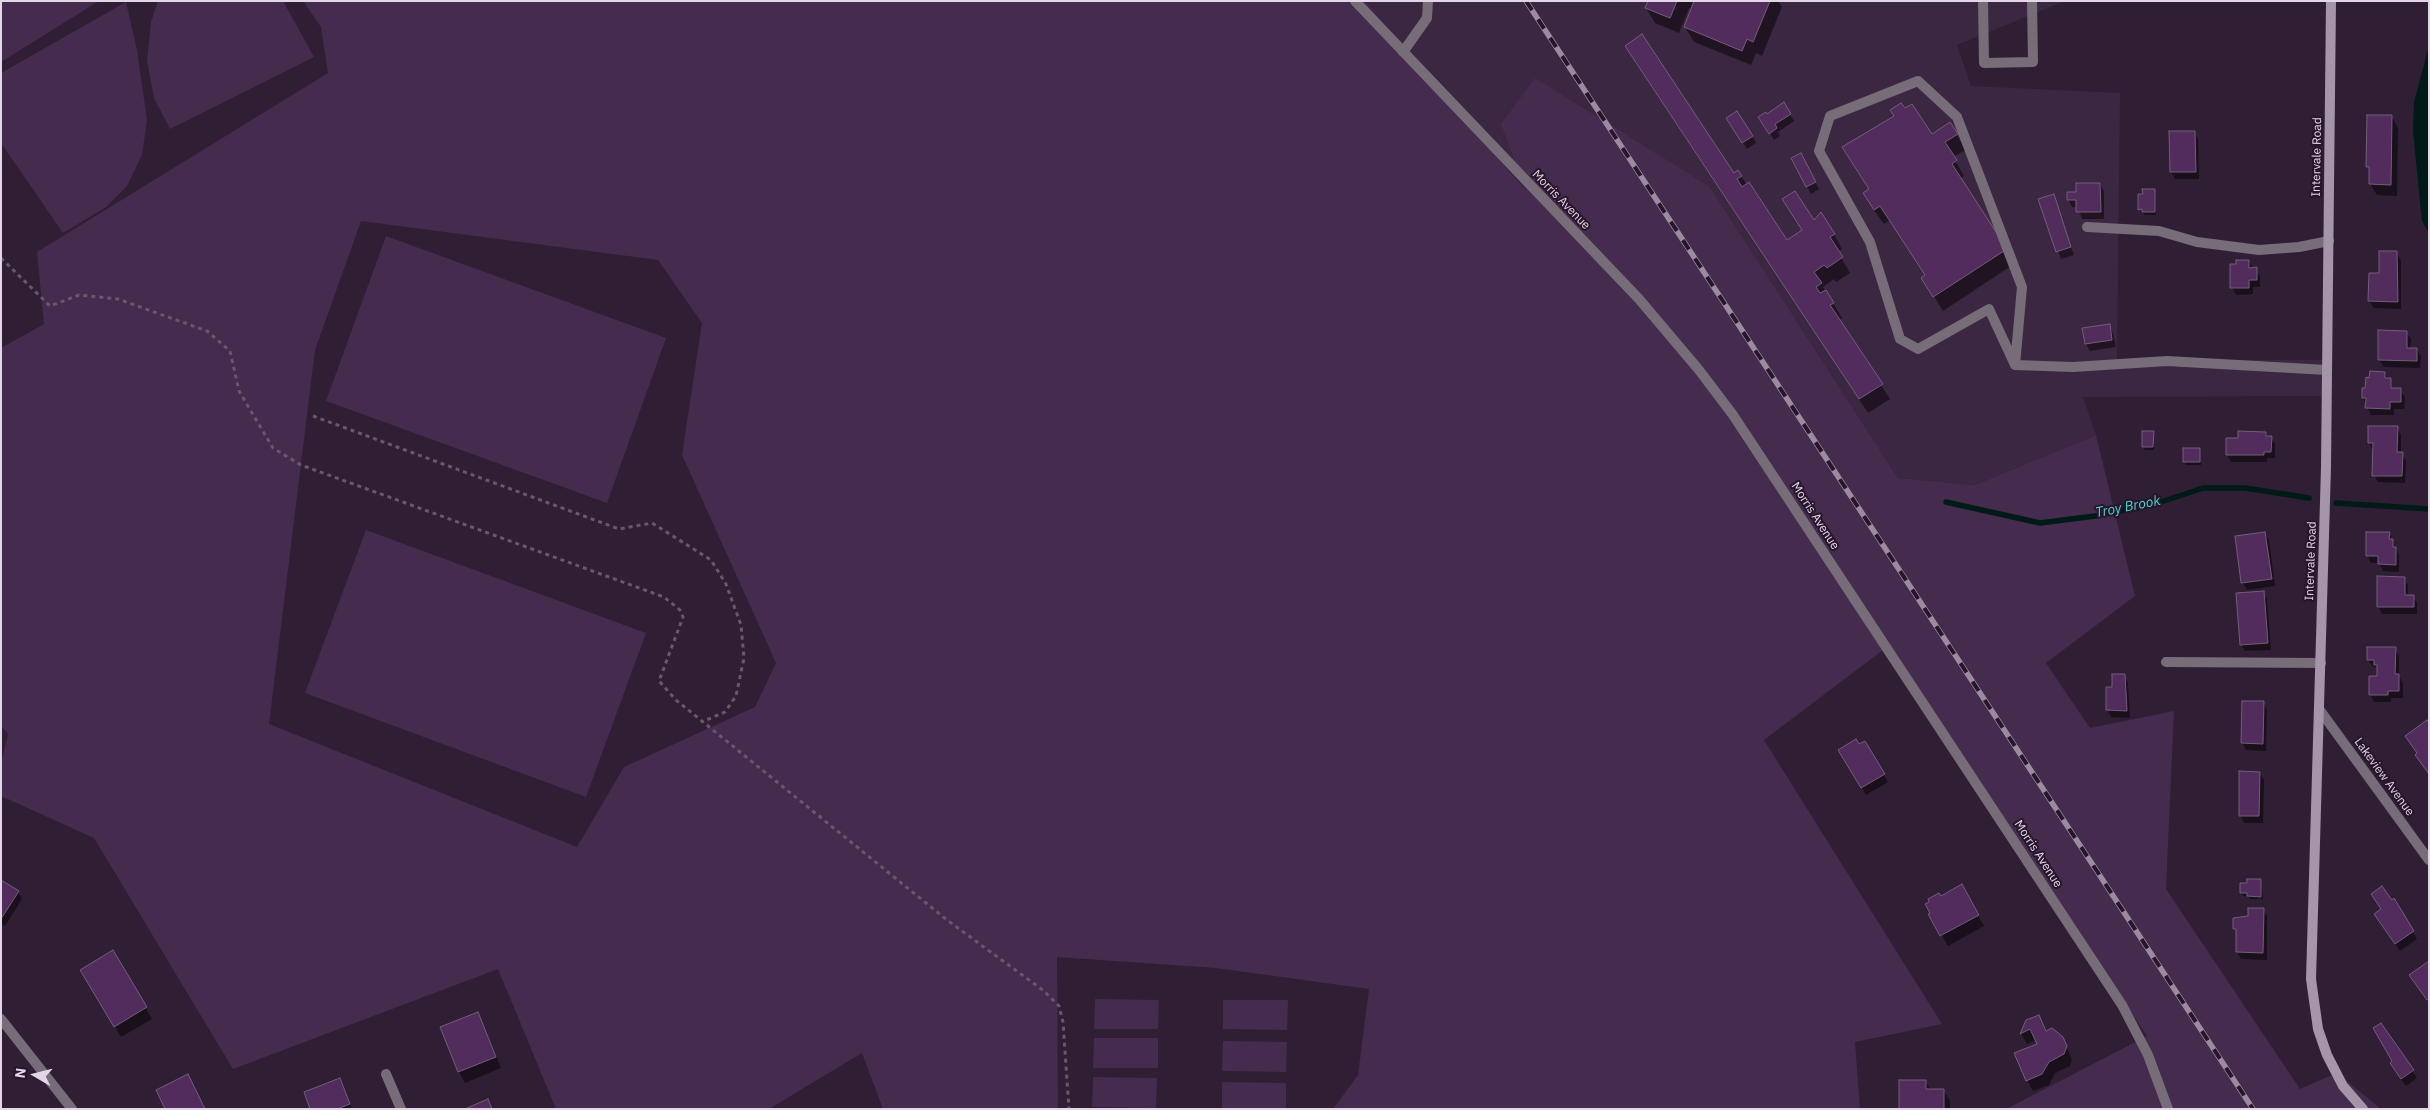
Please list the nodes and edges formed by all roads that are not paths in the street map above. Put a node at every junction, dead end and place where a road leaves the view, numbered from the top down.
1 (1354, 1) edge
2 (1428, 1) edge
3 (1983, 1) edge
4 (2032, 1) edge
5 (2331, 1) edge
6 (1403, 52) junction
7 (2087, 227) dead end
8 (2329, 241) junction
9 (2015, 365) junction
10 (2327, 370) junction
11 (2166, 662) dead end
12 (2321, 663) junction
13 (2319, 709) junction
14 (2429, 860) edge
15 (1, 1019) edge
16 (386, 1074) dead end
17 (72, 1109) edge
18 (400, 1109) edge
19 (2168, 1109) edge
20 (2363, 1109) edge

1 - 6 street, Morris Avenue
2 - 6 street
3 - 4 street
5 - 8 street, Intervale Road
6 - 19 street, Morris Avenue
7 - 8 street
8 - 10 street, Intervale Road
9 - 9 street
9 - 10 street
10 - 12 street, Intervale Road
11 - 12 street
12 - 13 street, Intervale Road
13 - 14 street, Lakeview Avenue
13 - 20 street, Intervale Road
15 - 17 street
16 - 18 street

